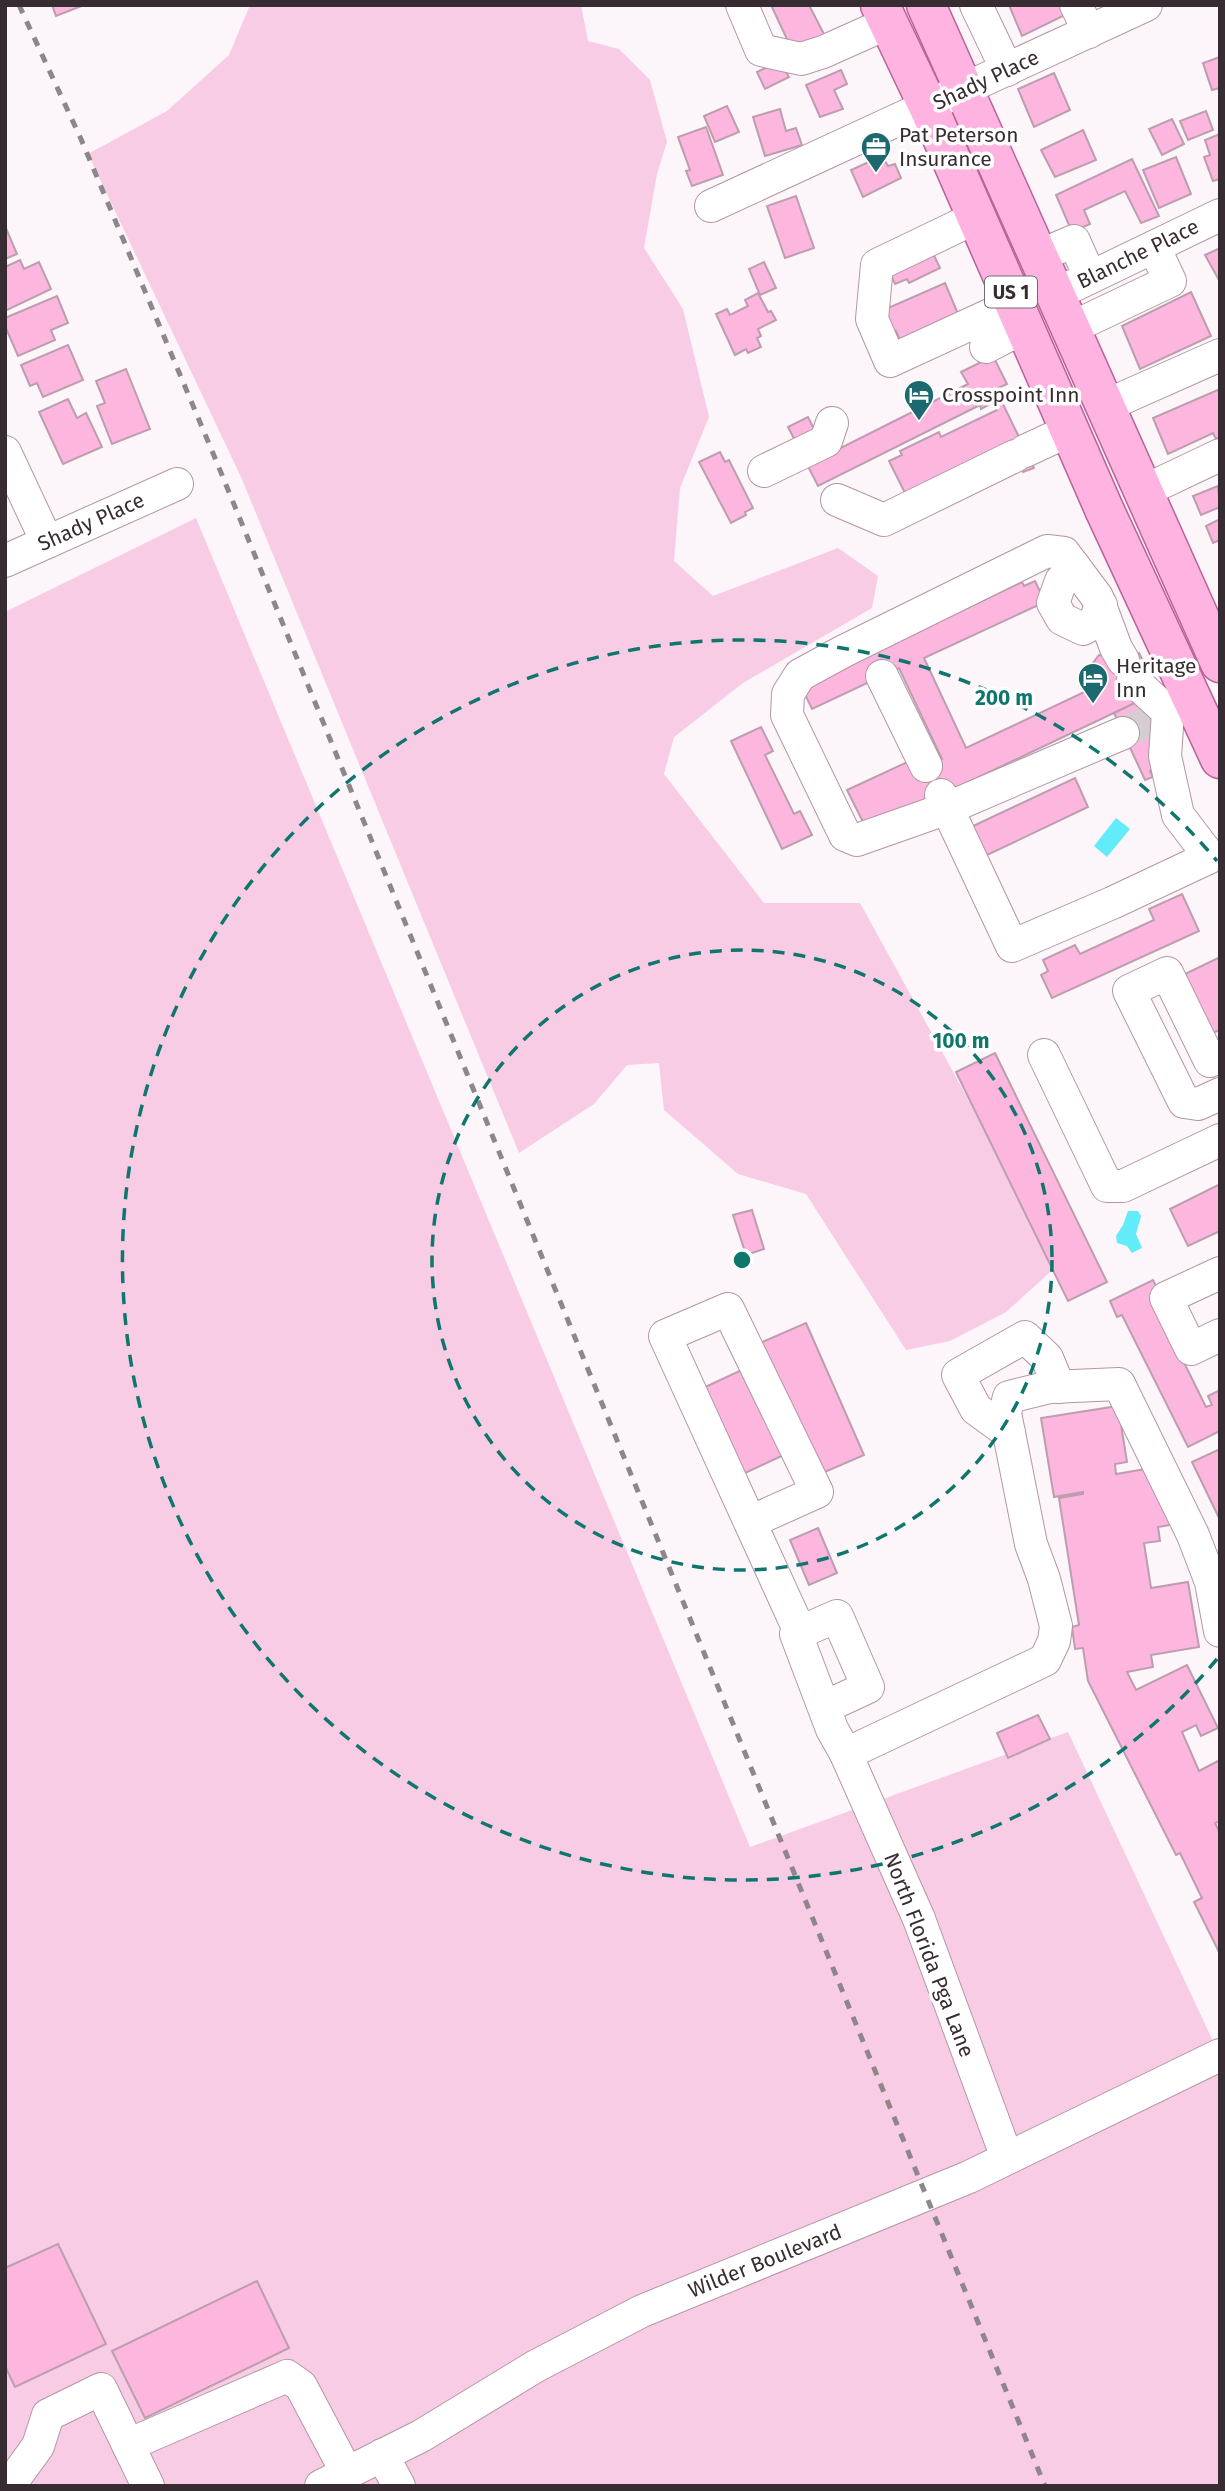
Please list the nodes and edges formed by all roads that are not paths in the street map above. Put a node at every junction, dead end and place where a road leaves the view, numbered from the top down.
1 (742, 5) edge
2 (926, 5) edge
3 (976, 5) edge
4 (1146, 5) edge
5 (884, 14) edge
6 (1082, 19) edge
7 (1007, 70) junction
8 (965, 89) junction
9 (928, 106) junction
10 (710, 206) dead end
11 (1220, 215) edge
12 (977, 217) junction
13 (1154, 247) junction
14 (1039, 256) junction
15 (1090, 277) junction
16 (1063, 311) junction
17 (997, 318) junction
18 (1220, 355) edge
19 (1105, 406) junction
20 (832, 423) dead end
21 (1070, 430) junction
22 (5, 452) edge
23 (1220, 455) edge
24 (764, 471) dead end
25 (177, 484) dead end
26 (1142, 492) junction
27 (837, 500) dead end
28 (47, 542) junction
29 (5, 561) edge
30 (1074, 566) junction
31 (1099, 601) junction
32 (1148, 605) junction
33 (873, 657) junction
34 (1220, 663) edge
35 (1194, 712) edge
36 (1123, 733) tunnel mouth
37 (1220, 759) edge
38 (926, 766) dead end
39 (944, 801) junction
40 (1215, 855) edge
41 (1044, 1055) dead end
42 (1220, 1056) edge
43 (1220, 1094) edge
44 (1220, 1140) edge
45 (1220, 1272) edge
46 (1220, 1335) edge
47 (1059, 1387) junction
48 (1009, 1433) junction
49 (750, 1522) junction
50 (1220, 1630) edge
51 (800, 1632) junction
52 (825, 1707) junction
53 (846, 1754) junction
54 (1220, 2055) edge
55 (1007, 2158) junction
56 (128, 2445) junction
57 (382, 2455) junction
58 (334, 2479) edge
59 (9, 2486) edge
60 (148, 2486) edge
61 (399, 2486) edge

1 - 5 street
2 - 8 main road, US 1
3 - 7 street
4 - 6 street, Shady Place
5 - 9 main road, US 1
6 - 7 street, Shady Place
7 - 8 street, Shady Place
8 - 9 street, Shady Place
8 - 14 main road, US 1
9 - 10 street, Shady Place
9 - 12 main road, US 1
11 - 13 street, Blanche Place
12 - 17 main road, US 1
12 - 17 street
13 - 15 street, Blanche Place
13 - 16 street
14 - 15 street
14 - 16 main road, US 1
15 - 16 street, Blanche Place
16 - 19 main road, US 1
17 - 21 main road, US 1
18 - 19 street
19 - 26 main road, US 1
20 - 24 street
21 - 27 street
21 - 32 main road, US 1
22 - 28 street
23 - 26 street
25 - 28 street, Shady Place
26 - 34 main road, US 1
28 - 29 street, Shady Place
30 - 31 street
30 - 31 street
30 - 33 street
31 - 32 street
31 - 35 street
32 - 35 main road, US 1
33 - 38 street
33 - 39 street
35 - 37 main road, US 1
35 - 40 street
36 - 39 street
39 - 40 street
41 - 44 street
42 - 43 street
45 - 46 street
47 - 48 street
47 - 48 street
47 - 50 street
48 - 53 street
49 - 49 street, North Florida Pga Lane
49 - 51 street, North Florida Pga Lane
51 - 52 street, North Florida Pga Lane
51 - 52 street
52 - 53 street, North Florida Pga Lane
53 - 55 street, North Florida Pga Lane
54 - 55 street, Wilder Boulevard
55 - 57 street, Wilder Boulevard
56 - 58 street
56 - 59 street
56 - 60 street
57 - 58 street, Wilder Boulevard
57 - 61 street

